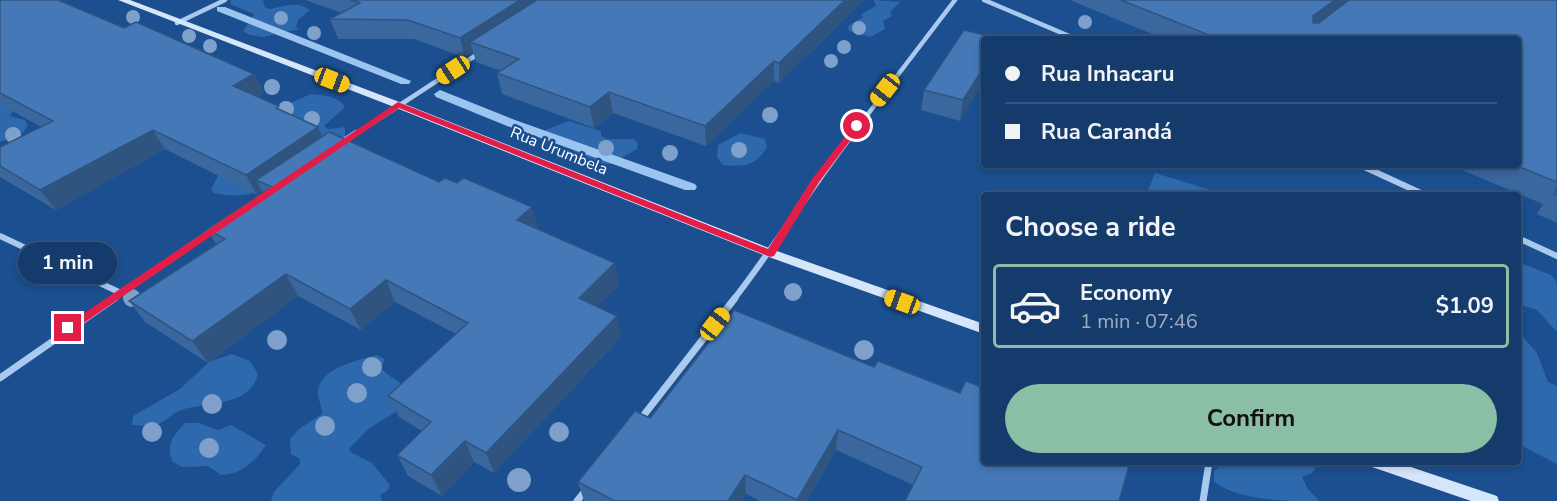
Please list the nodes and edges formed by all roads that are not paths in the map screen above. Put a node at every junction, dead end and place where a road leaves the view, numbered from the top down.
1 (122, 0) edge
2 (225, 0) edge
3 (955, 0) edge
4 (984, 0) edge
5 (177, 23) junction
6 (1069, 36) edge
7 (485, 49) edge
8 (398, 105) junction
9 (330, 151) edge
10 (1366, 168) edge
11 (1418, 192) edge
12 (222, 224) edge
13 (0, 236) edge
14 (1521, 239) edge
15 (770, 253) junction
16 (1557, 256) edge
17 (121, 293) junction
18 (981, 328) edge
19 (0, 378) edge
20 (634, 428) edge
21 (1209, 465) edge
22 (1386, 465) edge
23 (592, 483) edge
24 (578, 501) edge
25 (1203, 501) edge
26 (1491, 501) edge

1 - 5 main road, Rua Urumbela
2 - 5 street
3 - 15 street
4 - 6 street
5 - 8 main road, Rua Urumbela
7 - 8 street
8 - 9 street
8 - 15 main road, Rua Urumbela
10 - 11 street
12 - 17 street
13 - 17 street
14 - 16 street
15 - 18 main road, Rua Urumbela
15 - 20 street
17 - 19 street
21 - 25 street
22 - 26 main road
23 - 24 street

